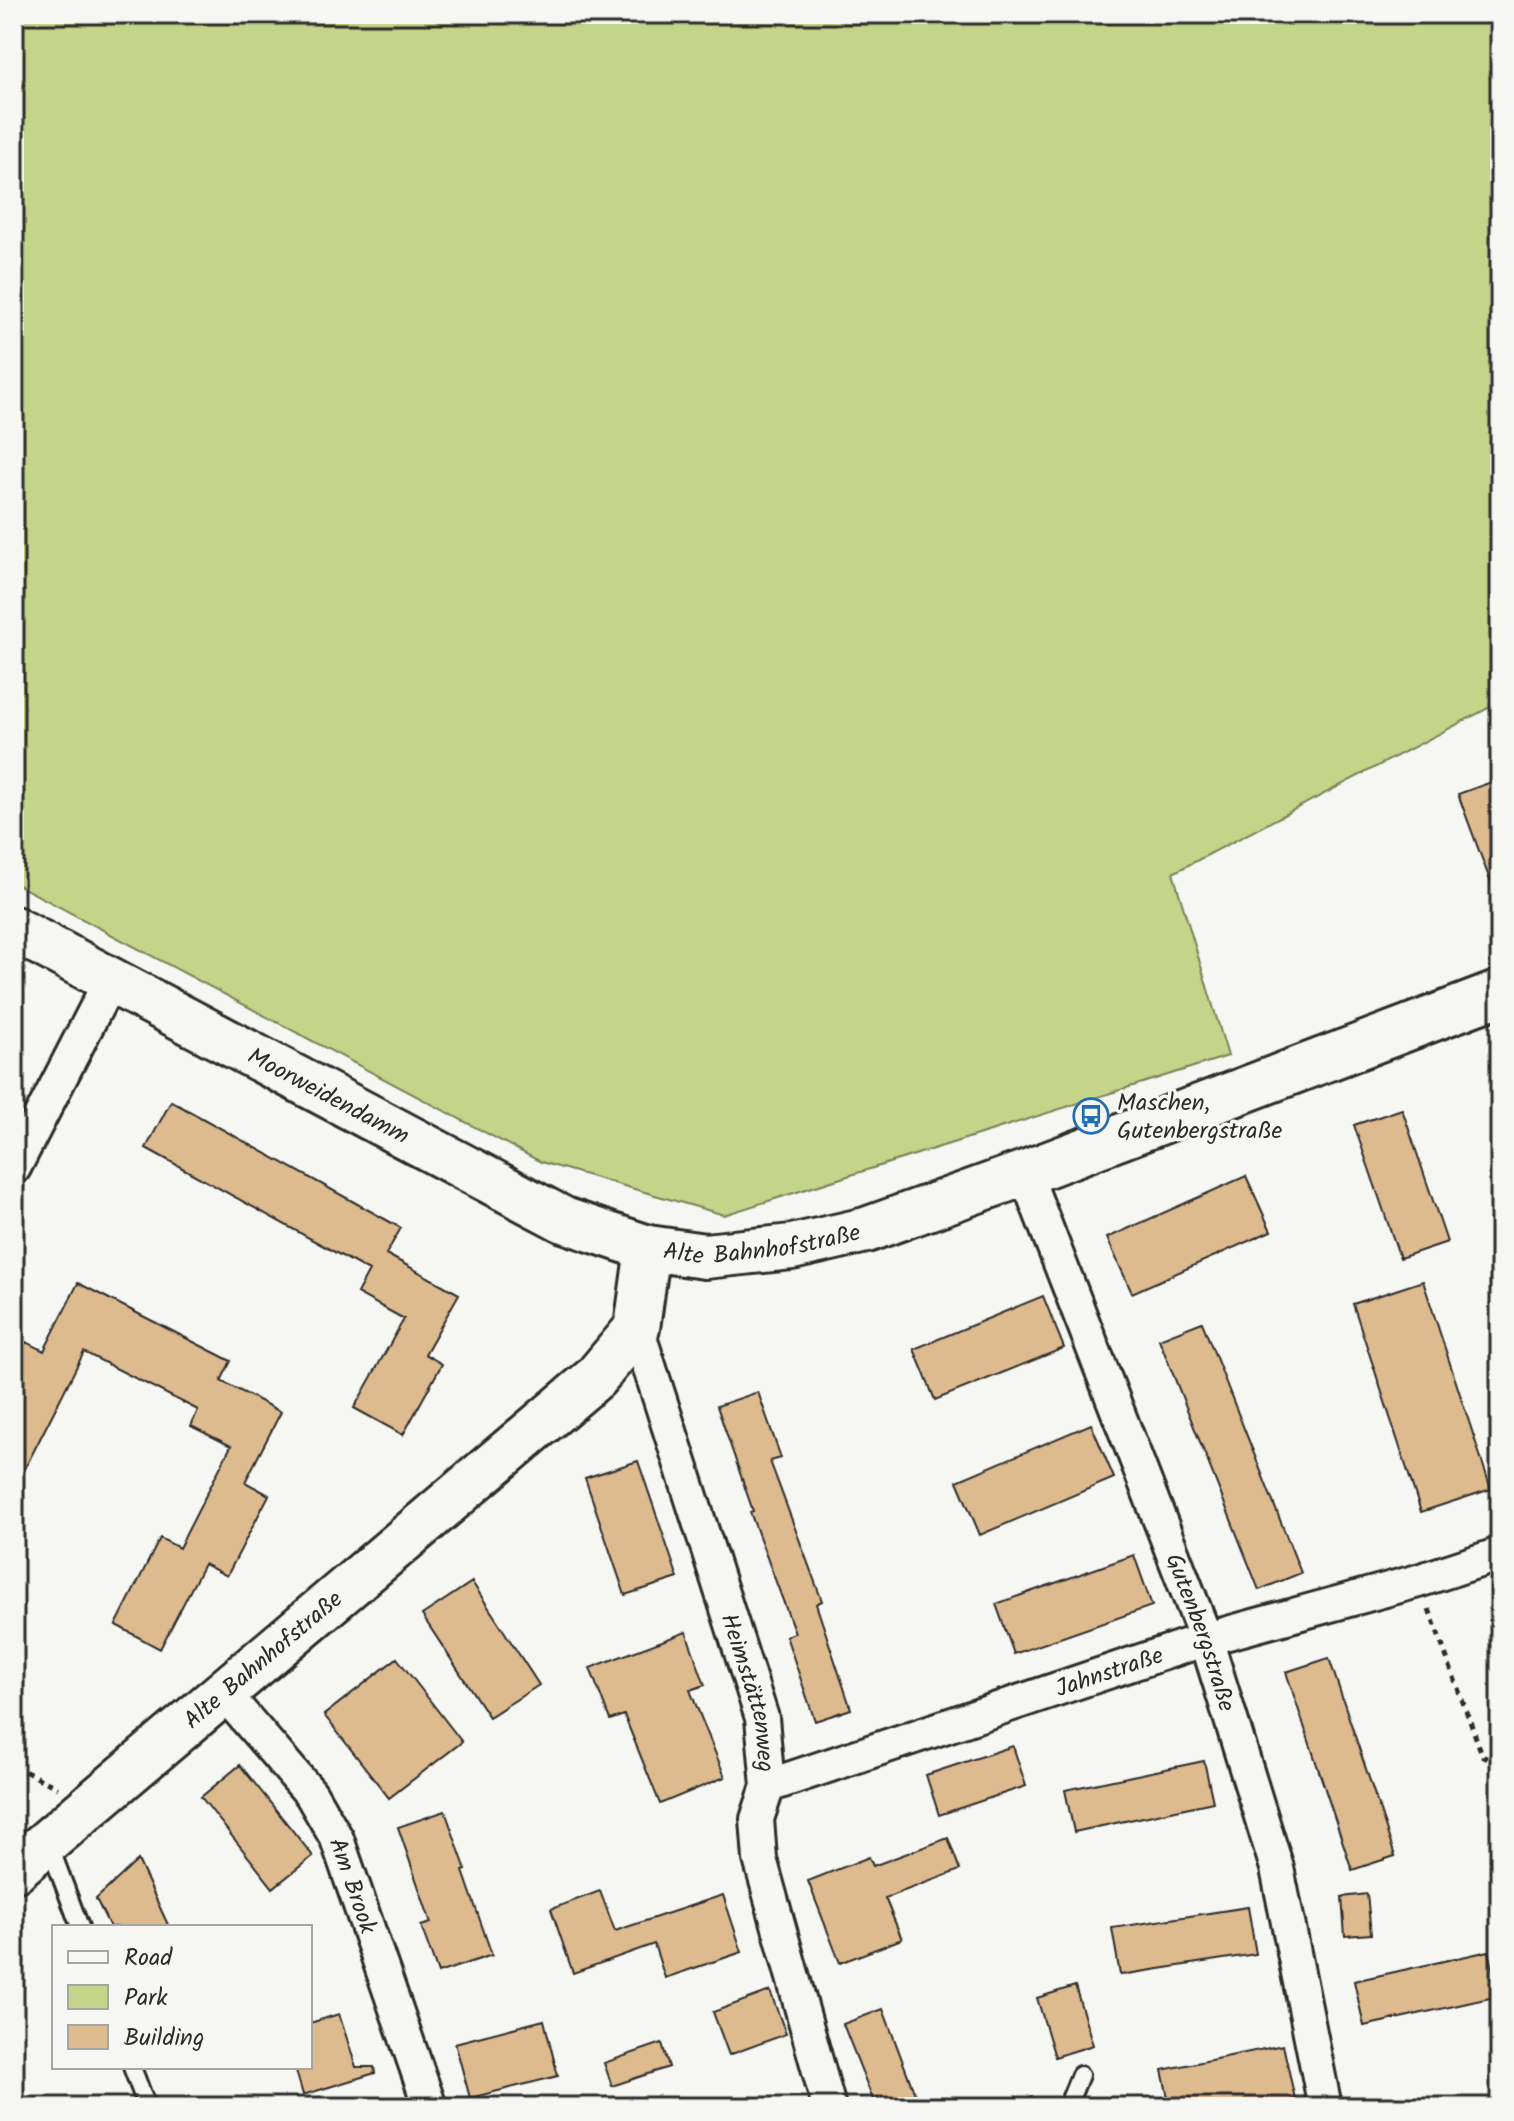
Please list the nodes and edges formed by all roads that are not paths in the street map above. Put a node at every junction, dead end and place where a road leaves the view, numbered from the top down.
1 (14, 929) edge
2 (110, 981) junction
3 (1500, 993) edge
4 (14, 1168) edge
5 (1025, 1173) junction
6 (648, 1248) junction
7 (637, 1328) junction
8 (1500, 1554) edge
9 (1206, 1639) junction
10 (223, 1692) junction
11 (768, 1786) junction
12 (48, 1841) junction
13 (14, 1870) edge
14 (79, 1925) edge
15 (133, 2069) edge
16 (1080, 2075) dead end
17 (147, 2107) edge
18 (430, 2107) edge
19 (829, 2107) edge
20 (1067, 2107) edge
21 (1325, 2107) edge

1 - 2 street, Moorweidendamm
2 - 4 street
2 - 6 street, Moorweidendamm
3 - 5 street, Alte Bahnhofstraße
5 - 6 street, Alte Bahnhofstraße
5 - 9 street, Gutenbergstraße
6 - 7 street, Alte Bahnhofstraße
7 - 10 street, Alte Bahnhofstraße
7 - 11 street, Heimstättenweg
8 - 9 street, Jahnstraße
9 - 11 street, Jahnstraße
9 - 21 street, Gutenbergstraße
10 - 12 street, Alte Bahnhofstraße
10 - 18 street, Am Brook
11 - 19 street, Heimstättenweg
12 - 13 street, Alte Bahnhofstraße
12 - 14 lane
15 - 17 lane
16 - 20 lane

